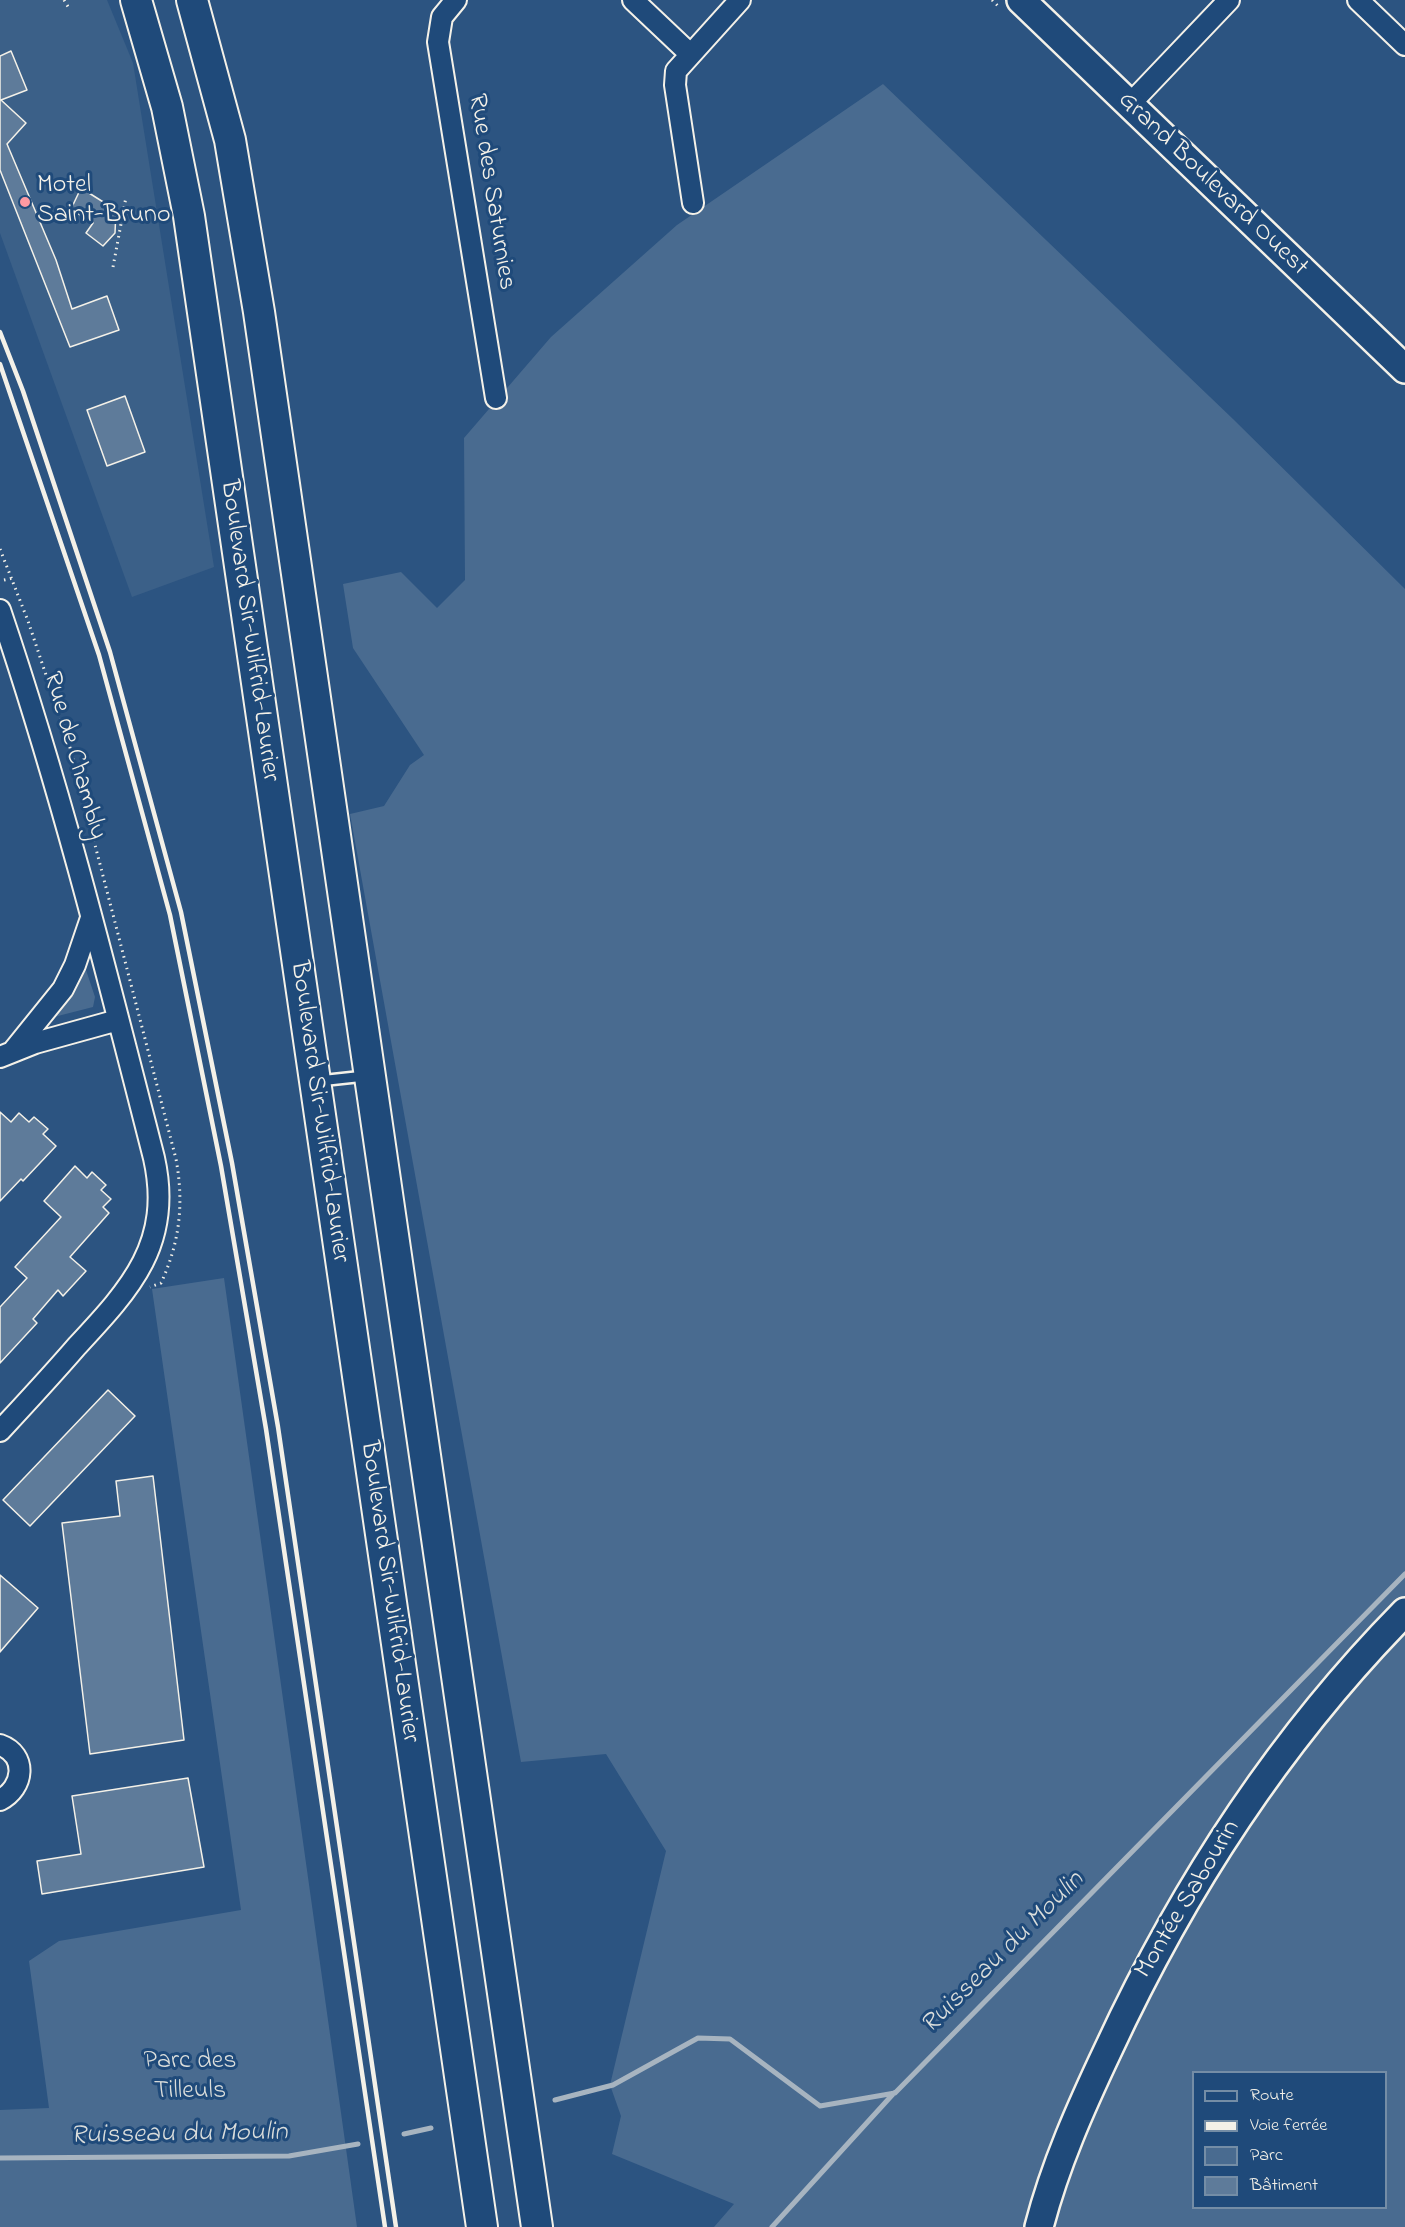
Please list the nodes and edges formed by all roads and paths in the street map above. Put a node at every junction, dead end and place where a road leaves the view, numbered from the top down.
1 (64, 0) edge
2 (136, 0) edge
3 (192, 0) edge
4 (456, 0) edge
5 (633, 0) edge
6 (740, 0) edge
7 (1021, 0) edge
8 (1229, 0) edge
9 (1358, 0) edge
10 (70, 10) dead end
11 (1405, 45) edge
12 (689, 53) junction
13 (1130, 104) junction
14 (126, 197) dead end
15 (693, 203) dead end
16 (113, 267) dead end
17 (1405, 369) edge
18 (496, 398) dead end
19 (13, 578) dead end
20 (4, 580) dead end
21 (0, 610) edge
22 (91, 918) junction
23 (118, 1020) junction
24 (6, 1054) edge
25 (370, 1075) junction
26 (314, 1082) junction
27 (0, 1431) edge
28 (1405, 1612) edge
29 (0, 1745) edge
30 (0, 1800) edge
31 (482, 2227) edge
32 (537, 2227) edge
33 (1039, 2227) edge

1 - 10 path
2 - 26 main road, Boulevard Sir-Wilfrid-Laurier
3 - 25 main road
4 - 18 street, Rue des Saturnies
5 - 12 street
6 - 12 street
7 - 13 street, Grand Boulevard Ouest
8 - 13 street
9 - 11 street
12 - 15 street
13 - 17 street, Grand Boulevard Ouest
14 - 16 path
19 - 20 path
21 - 22 street, Rue de Chambly
22 - 23 street, Rue de Chambly
22 - 24 street
23 - 24 street
23 - 27 street, Rue de Chambly
25 - 26 lane
25 - 32 main road
26 - 31 main road, Boulevard Sir-Wilfrid-Laurier
28 - 33 street, Montée Sabourin
29 - 30 street

